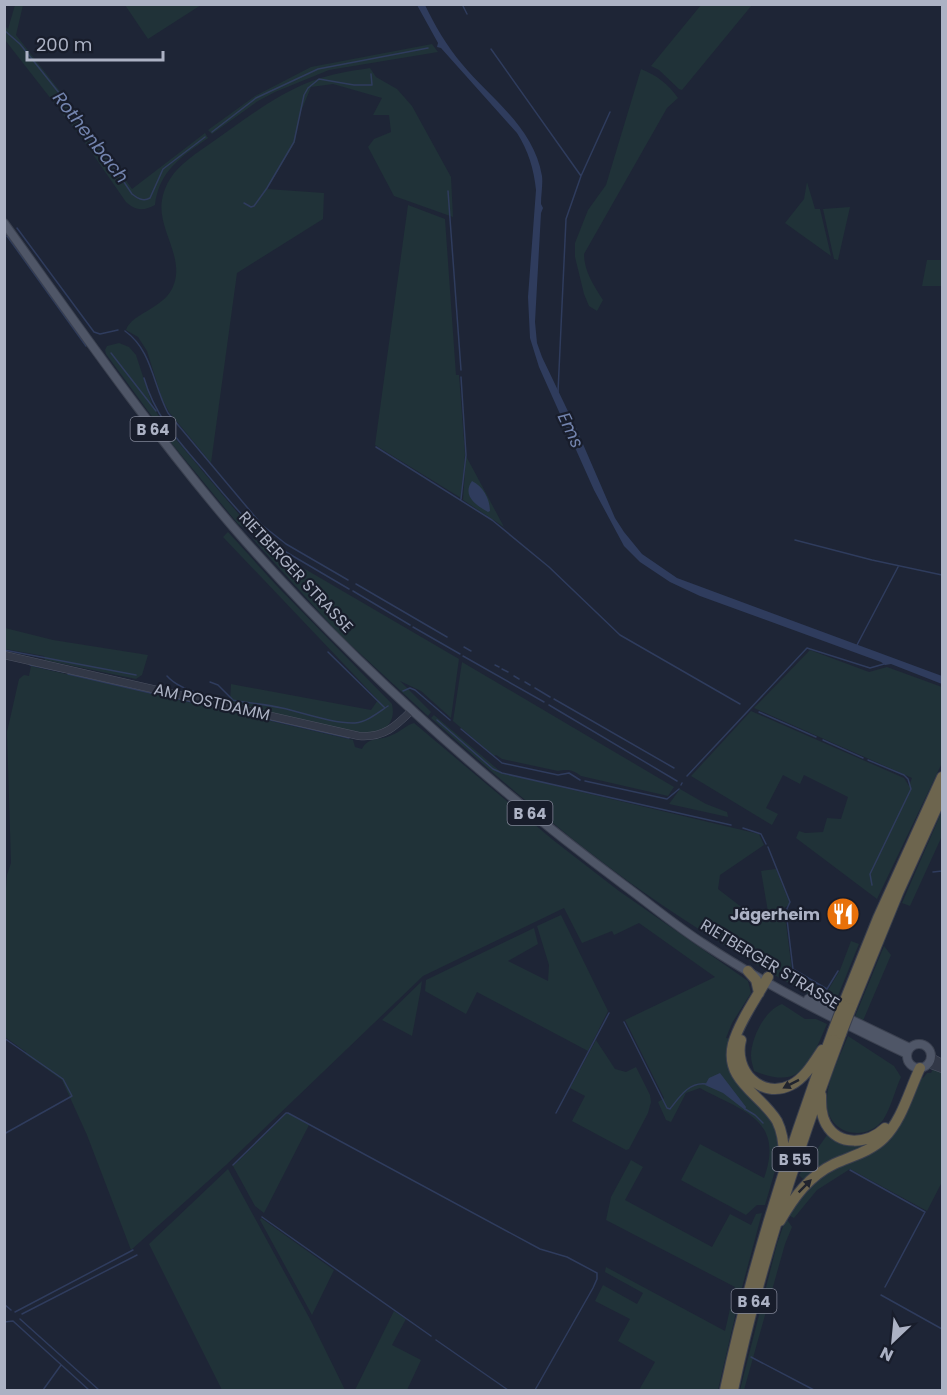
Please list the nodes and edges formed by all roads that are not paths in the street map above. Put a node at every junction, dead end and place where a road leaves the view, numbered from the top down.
1 (4, 223) edge
2 (4, 655) edge
3 (412, 710) junction
4 (942, 777) edge
5 (942, 796) edge
6 (625, 886) junction
7 (895, 892) junction
8 (748, 971) junction
9 (770, 981) junction
10 (759, 993) junction
11 (835, 1034) junction
12 (909, 1051) junction
13 (942, 1063) edge
14 (923, 1064) junction
15 (942, 1069) edge
16 (821, 1086) junction
17 (784, 1169) junction
18 (772, 1234) junction
19 (725, 1390) edge
20 (733, 1390) edge

1 - 3 main road, RIETBERGER STRASSE / B 64
2 - 3 street, AM POSTDAMM
3 - 6 main road, RIETBERGER STRASSE / B 64
4 - 7 highway, B 55
5 - 7 highway, B 55
6 - 8 main road, RIETBERGER STRASSE / B 64
6 - 9 main road, RIETBERGER STRASSE / B 64
7 - 11 highway, B 55, bridge
8 - 9 main road, RIETBERGER STRASSE / B 64
8 - 10 highway
9 - 10 highway, B 64
11 -> 9 highway, B 55
9 - 12 main road, RIETBERGER STRASSE / B 64
10 - 17 highway, B 64
11 - 16 highway, B 55
11 - 17 highway, B 55
12 - 14 main road
12 - 14 main road, RIETBERGER STRASSE
13 - 14 street
14 - 15 street
14 - 16 highway, B 55
18 -> 14 highway, B 64
16 - 18 highway, B 55
17 - 19 highway, B 64
18 - 20 highway, B 64

